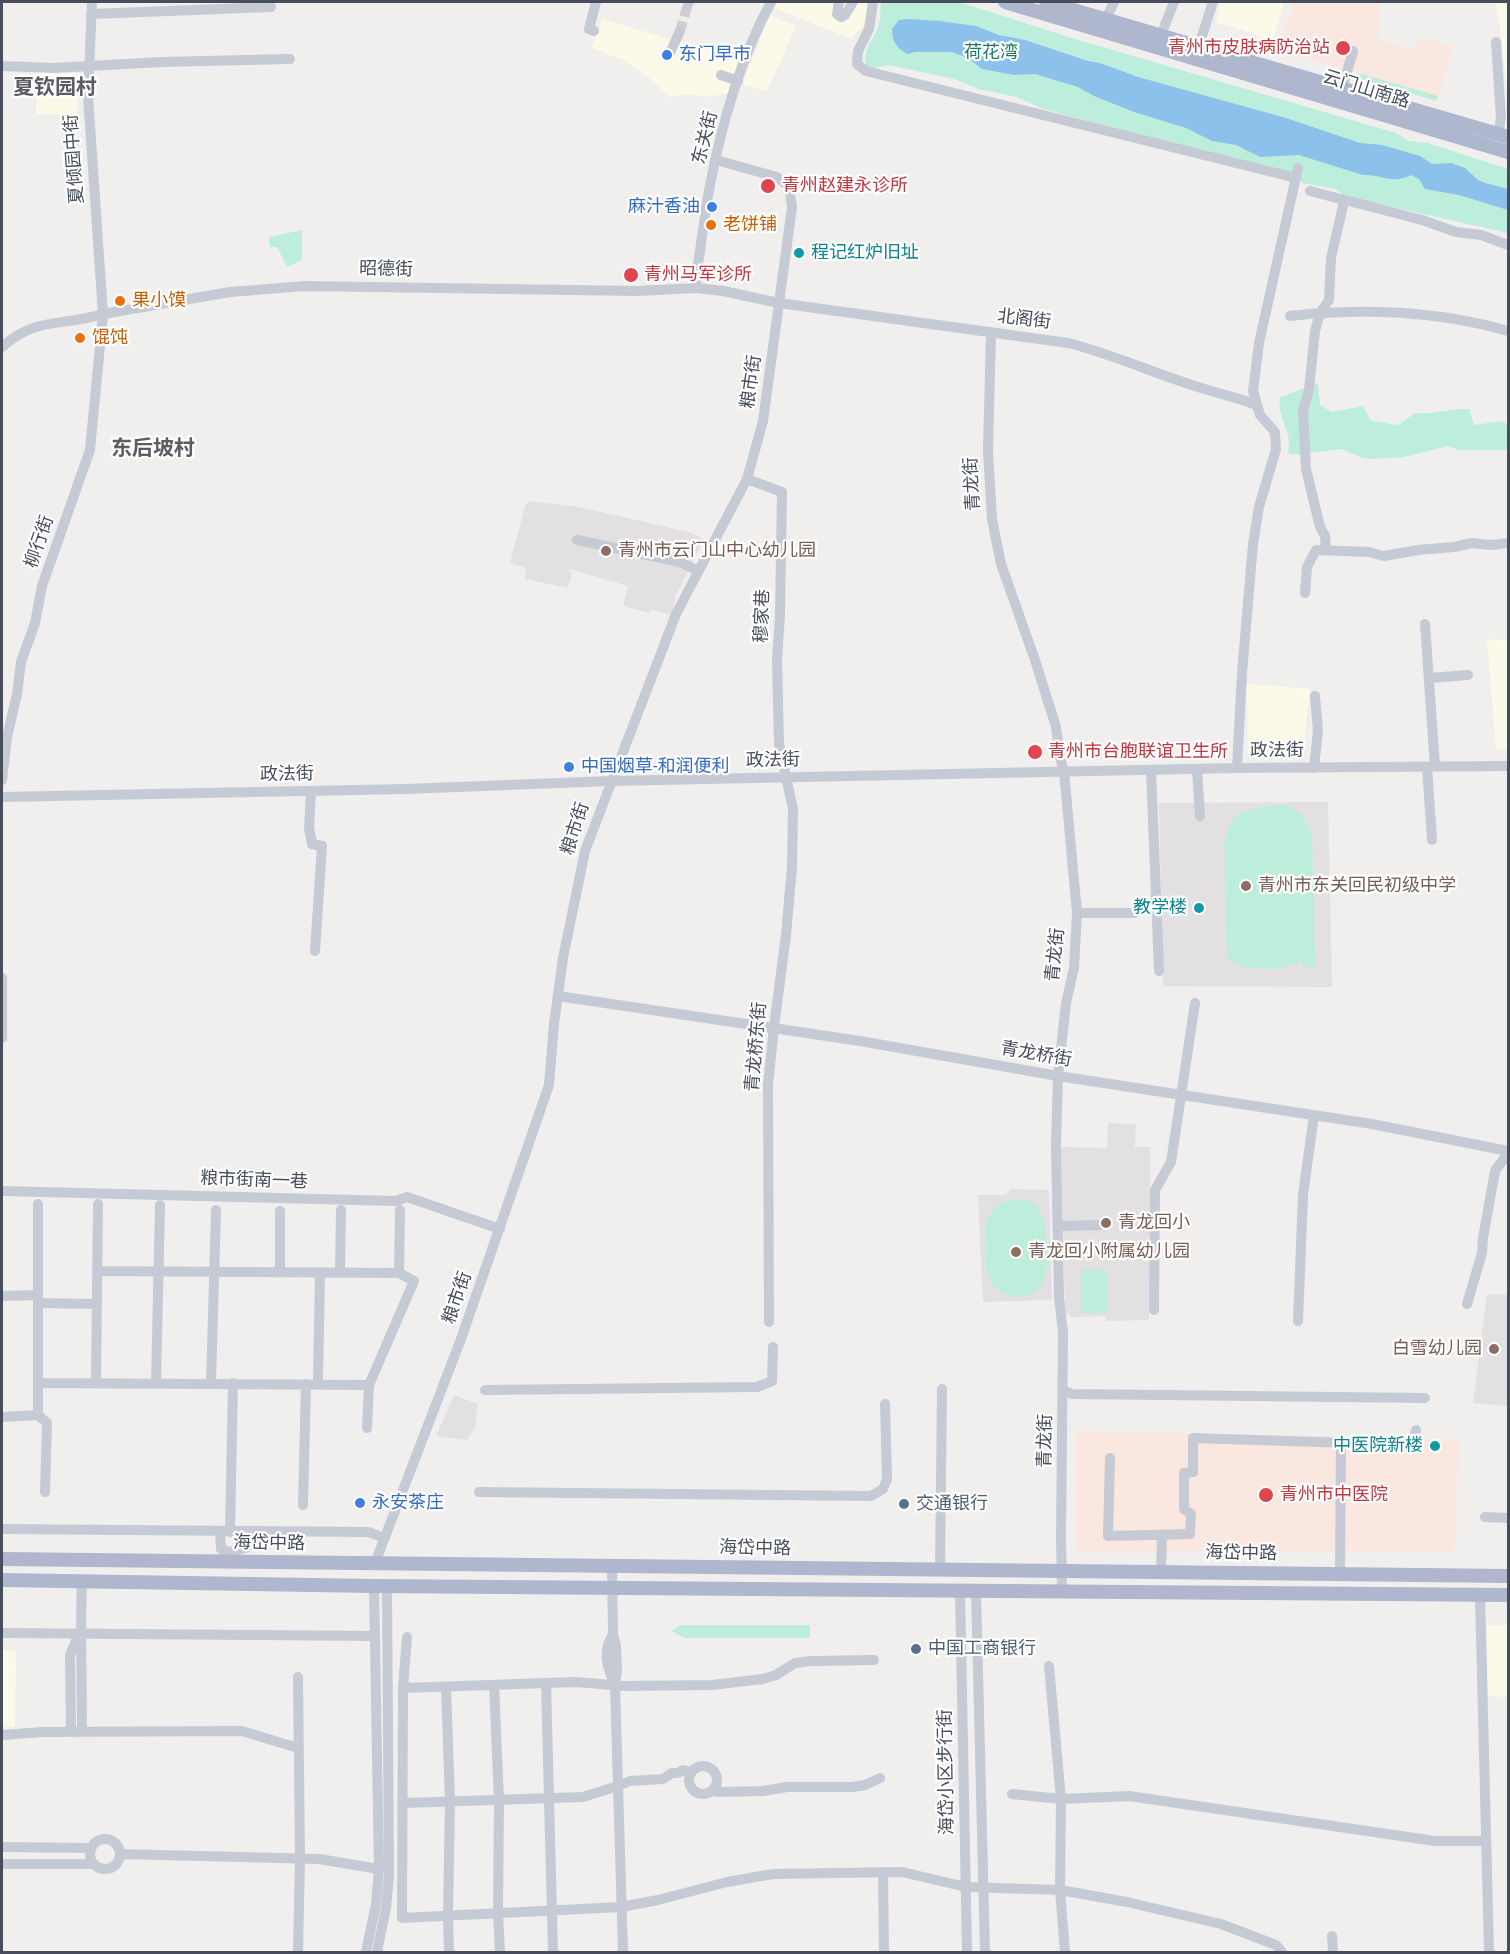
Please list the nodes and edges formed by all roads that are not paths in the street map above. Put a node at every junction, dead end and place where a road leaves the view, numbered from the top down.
1 (92, 2) edge
2 (596, 2) edge
3 (768, 2) edge
4 (839, 2) edge
5 (853, 2) edge
6 (873, 2) edge
7 (1005, 2) edge
8 (1046, 2) edge
9 (1114, 2) edge
10 (1174, 2) edge
11 (1213, 2) edge
12 (271, 7) dead end
13 (91, 14) junction
14 (1106, 19) junction
15 (680, 31) tunnel mouth
16 (594, 32) dead end
17 (1161, 35) junction
18 (1496, 42) dead end
19 (1198, 48) junction
20 (1353, 51) dead end
21 (670, 53) dead end
22 (290, 59) dead end
23 (89, 65) junction
24 (2, 66) edge
25 (721, 75) dead end
26 (738, 81) junction
27 (1341, 95) junction
28 (1503, 136) edge
29 (1509, 152) edge
30 (717, 160) junction
31 (1310, 190) dead end
32 (1342, 199) dead end
33 (1509, 245) edge
34 (697, 288) junction
35 (779, 303) junction
36 (1320, 312) junction
37 (102, 314) junction
38 (1290, 316) dead end
39 (1509, 331) edge
40 (991, 332) junction
41 (2, 347) edge
42 (1256, 405) junction
43 (747, 479) junction
44 (577, 540) dead end
45 (1509, 543) edge
46 (1326, 550) junction
47 (698, 572) junction
48 (1305, 593) dead end
49 (1425, 624) dead end
50 (1468, 675) dead end
51 (1429, 678) junction
52 (1315, 696) dead end
53 (1509, 766) edge
54 (1431, 767) junction
55 (1238, 768) junction
56 (1314, 768) junction
57 (1197, 769) junction
58 (1151, 770) junction
59 (1064, 771) junction
60 (786, 777) junction
61 (2, 780) edge
62 (610, 781) junction
63 (311, 791) junction
64 (2, 797) edge
65 (1200, 816) dead end
66 (1432, 840) dead end
67 (1077, 913) junction
68 (1135, 913) dead end
69 (315, 951) dead end
70 (1159, 971) dead end
71 (2, 978) edge
72 (558, 996) junction
73 (1196, 1002) dead end
74 (774, 1027) junction
75 (2, 1038) edge
76 (1058, 1076) junction
77 (1181, 1094) junction
78 (1314, 1115) junction
79 (1509, 1152) edge
80 (2, 1191) edge
81 (38, 1204) dead end
82 (98, 1204) dead end
83 (160, 1205) dead end
84 (216, 1210) dead end
85 (341, 1210) dead end
86 (400, 1210) dead end
87 (280, 1211) dead end
88 (1100, 1225) dead end
89 (1059, 1226) junction
90 (500, 1229) junction
91 (97, 1270) junction
92 (159, 1272) junction
93 (214, 1272) junction
94 (280, 1272) junction
95 (320, 1272) junction
96 (340, 1272) junction
97 (399, 1273) junction
98 (2, 1296) edge
99 (38, 1299) junction
100 (97, 1304) junction
101 (1467, 1304) dead end
102 (1154, 1310) dead end
103 (769, 1322) dead end
104 (1298, 1322) dead end
105 (773, 1347) dead end
106 (318, 1380) dead end
107 (38, 1383) junction
108 (96, 1383) junction
109 (156, 1383) junction
110 (211, 1383) junction
111 (233, 1383) junction
112 (306, 1384) junction
113 (369, 1385) junction
114 (942, 1389) dead end
115 (485, 1390) dead end
116 (1063, 1390) junction
117 (1425, 1398) dead end
118 (885, 1404) dead end
119 (38, 1415) junction
120 (2, 1417) edge
121 (367, 1428) dead end
122 (1416, 1430) dead end
123 (1341, 1442) junction
124 (1110, 1458) dead end
125 (45, 1491) dead end
126 (478, 1492) dead end
127 (303, 1505) dead end
128 (1485, 1517) dead end
129 (1509, 1518) edge
130 (2, 1530) edge
131 (225, 1532) junction
132 (244, 1533) junction
133 (1162, 1534) junction
134 (385, 1538) junction
135 (229, 1557) junction
136 (2, 1559) edge
137 (375, 1563) junction
138 (612, 1566) junction
139 (940, 1569) junction
140 (1062, 1571) junction
141 (1161, 1571) junction
142 (1340, 1574) junction
143 (1509, 1576) edge
144 (2, 1580) edge
145 (82, 1581) junction
146 (381, 1586) junction
147 (612, 1588) junction
148 (960, 1591) junction
149 (976, 1591) junction
150 (1062, 1592) junction
151 (1480, 1594) junction
152 (1509, 1595) edge
153 (2, 1633) edge
154 (80, 1633) junction
155 (375, 1636) junction
156 (407, 1637) dead end
157 (874, 1660) dead end
158 (1049, 1666) dead end
159 (298, 1677) dead end
160 (546, 1683) junction
161 (494, 1685) junction
162 (615, 1685) junction
163 (446, 1687) junction
164 (403, 1688) junction
165 (77, 1732) junction
166 (2, 1735) edge
167 (298, 1748) junction
168 (691, 1772) junction
169 (880, 1778) dead end
170 (618, 1786) junction
171 (712, 1789) junction
172 (1012, 1794) dead end
173 (549, 1798) junction
174 (1061, 1799) junction
175 (499, 1800) junction
176 (450, 1801) junction
177 (404, 1803) junction
178 (1486, 1841) junction
179 (2, 1847) edge
180 (90, 1848) junction
181 (120, 1854) junction
182 (300, 1858) junction
183 (92, 1863) junction
184 (2, 1864) edge
185 (379, 1869) junction
186 (883, 1872) junction
187 (966, 1887) junction
188 (983, 1888) junction
189 (1060, 1890) junction
190 (621, 1907) junction
191 (550, 1911) junction
192 (498, 1913) junction
193 (448, 1915) junction
194 (1332, 1936) dead end
195 (298, 1953) edge
196 (366, 1953) edge
197 (377, 1953) edge
198 (449, 1953) edge
199 (501, 1953) edge
200 (553, 1953) edge
201 (623, 1953) edge
202 (884, 1953) edge
203 (967, 1953) edge
204 (985, 1953) edge
205 (1065, 1953) edge
206 (1282, 1953) edge
207 (1333, 1953) edge
208 (1489, 1953) edge

1 - 13 street, 夏倾园中街
2 - 16 street
3 - 26 street, 东关街
4 - 5 street
6 - 42 street
7 - 27 main road, 云门山南路
8 - 14 main road, 云门山南路
9 - 14 street
10 - 17 street
11 - 19 street
12 - 13 street
13 - 23 street, 夏倾园中街
14 - 17 main road, 云门山南路
15 - 21 street
17 - 19 main road, 云门山南路
18 - 28 street
19 - 27 main road, 云门山南路
20 - 27 street
22 - 23 street
23 - 24 street
23 - 37 street, 夏倾园中街
25 - 26 street
26 - 30 street, 东关街
27 - 28 main road, 云门山南路
27 - 29 main road, 云门山南路
30 - 34 street, 东关街
30 - 35 street, 粮市街
31 - 33 street
32 - 36 street
34 - 35 street, 昭德街
34 - 37 street, 昭德街
35 - 40 street, 北阁街
35 - 43 street, 粮市街
36 - 38 street
36 - 39 street
36 - 46 street
37 - 41 street, 昭德街
37 - 61 street, 柳行街
40 - 42 street, 北阁街
40 - 59 street, 青龙街
42 - 55 street
43 - 47 street, 粮市街
43 - 60 street, 穆家巷
44 - 47 street
45 - 46 street
46 - 48 street
47 - 62 street, 粮市街
49 - 51 street
50 - 51 street
51 - 54 street
52 - 56 street
53 - 54 street, 政法街
54 - 56 street, 政法街
54 - 66 street
55 - 56 street, 政法街
55 - 57 street, 政法街
57 - 58 street, 政法街
57 - 65 street
58 - 59 street, 政法街
58 - 70 street
59 - 60 street, 政法街
59 - 67 street, 青龙街
60 - 62 street, 政法街
60 - 74 street, 青龙桥东街
62 - 63 street, 政法街
62 - 72 street, 粮市街
63 - 64 street, 政法街
63 - 69 street
67 - 68 street
67 - 76 street, 青龙街
71 - 75 street
72 - 74 street, 青龙桥街
72 - 90 street, 粮市街
73 - 77 street
74 - 76 street, 青龙桥街
74 - 103 street, 青龙桥东街
76 - 77 street, 青龙桥街
76 - 89 street, 青龙街
77 - 78 street, 青龙桥街
77 - 102 street
78 - 79 street, 青龙桥街
78 - 104 street
79 - 101 street
80 - 90 street, 粮市街南一巷
81 - 99 street
82 - 91 street
83 - 92 street
84 - 93 street
85 - 96 street
86 - 97 street
87 - 94 street
88 - 89 street
89 - 116 street, 青龙街
90 - 134 street, 粮市街
91 - 92 street
91 - 100 street
92 - 93 street
92 - 109 street
93 - 94 street
93 - 110 street
94 - 95 street
95 - 96 street
95 - 106 street
96 - 97 street
97 - 113 street
98 - 99 street
99 - 100 street
99 - 107 street
100 - 108 street
105 - 115 street
107 - 108 street
107 - 119 street
108 - 109 street
109 - 110 street
110 - 111 street
111 - 112 street
111 - 131 street
112 - 113 street
112 - 127 street
113 - 121 street
114 - 139 street
116 - 117 street
116 - 140 street, 青龙街
118 - 126 street
119 - 120 street
119 - 125 street
122 - 123 street
123 - 133 street
123 - 142 street
124 - 133 street
128 - 129 street
130 - 131 street
131 - 132 street
131 - 135 street
132 - 134 street
132 - 135 street
133 - 141 street
134 - 137 street, 粮市街
135 - 136 main road, 海岱中路
135 - 137 main road, 海岱中路
137 - 138 main road, 海岱中路
138 - 139 main road, 海岱中路
138 - 147 street
139 - 140 main road, 海岱中路
140 - 141 main road, 海岱中路
140 - 150 street, 青龙街
141 - 142 main road, 海岱中路
142 - 143 main road, 海岱中路
144 - 145 main road
145 - 146 main road
145 - 154 street
146 - 147 main road
146 - 155 street
146 - 197 street
147 - 148 main road
147 - 162 street
148 - 149 main road
148 - 187 street, 海岱小区步行街
149 - 150 main road
149 - 188 street, 海岱小区步行街
150 - 151 main road
151 - 152 main road
151 - 178 street
153 - 154 street
154 - 155 street
154 - 165 street
155 - 185 street
156 - 164 street
157 - 162 street
158 - 174 street
159 - 167 street
160 - 161 street
160 - 162 street
160 - 173 street
161 - 163 street
161 - 175 street
162 - 170 street
163 - 164 street
163 - 176 street
164 - 177 street
165 - 166 street
165 - 167 street
167 - 182 street
168 - 170 street
168 - 171 street
168 - 171 street
169 - 171 street
170 - 173 street
170 - 190 street
172 - 174 street
173 - 175 street
173 - 191 street
174 - 178 street
174 - 189 street
175 - 176 street
175 - 192 street
176 - 177 street
176 - 193 street
177 - 193 street
178 - 208 street
179 - 180 street
180 - 181 street
180 - 183 street
181 - 182 street
181 - 183 street
182 - 185 street
182 - 195 street
183 - 184 street
185 - 196 street
186 - 187 street
186 - 190 street
186 - 202 street
187 - 188 street
187 - 203 street, 海岱小区步行街
188 - 189 street
188 - 204 street, 海岱小区步行街
189 - 205 street
189 - 206 street
190 - 191 street
190 - 201 street
191 - 192 street
191 - 200 street
192 - 193 street
192 - 199 street
193 - 198 street
194 - 207 street

